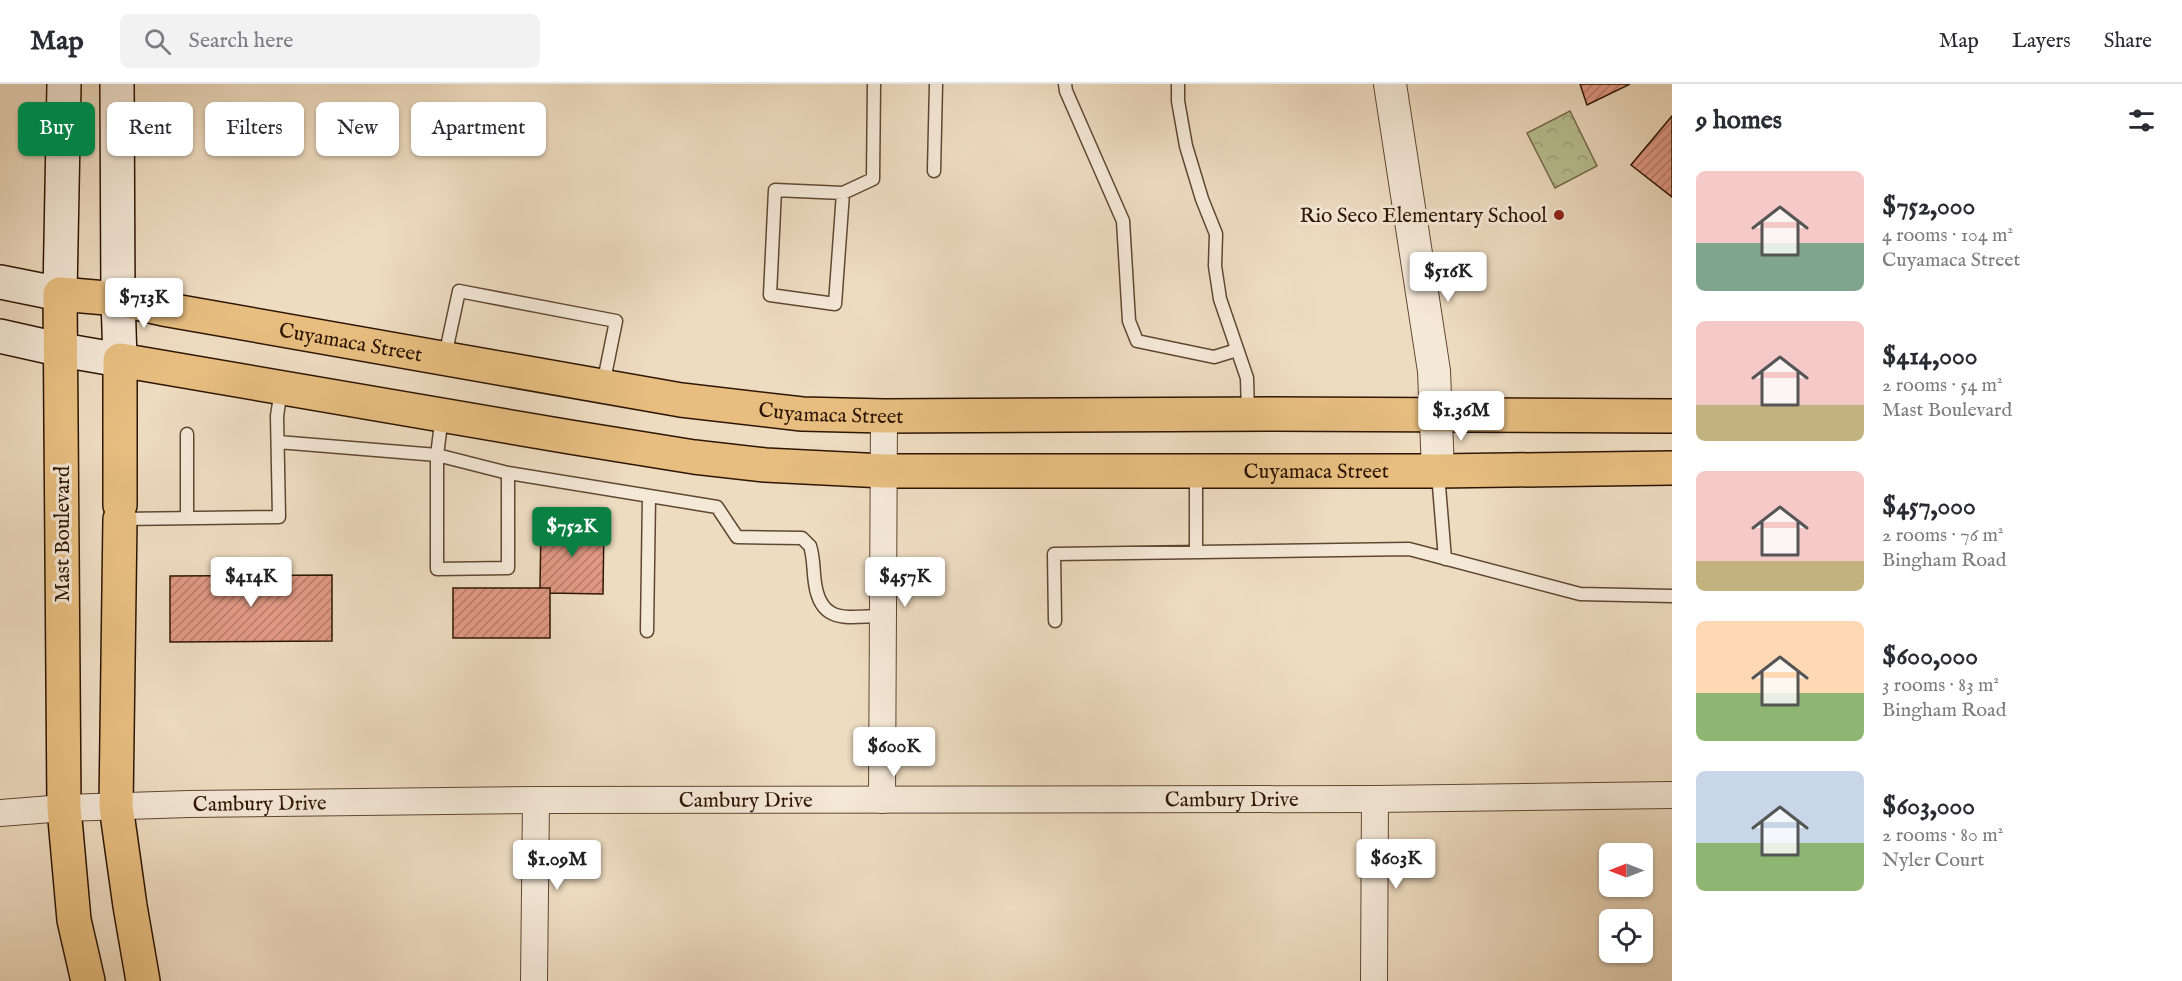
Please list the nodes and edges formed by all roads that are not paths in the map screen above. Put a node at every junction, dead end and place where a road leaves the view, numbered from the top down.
1 (64, 84) edge
2 (117, 84) edge
3 (874, 84) edge
4 (936, 84) edge
5 (1065, 84) edge
6 (1178, 84) edge
7 (1390, 84) edge
8 (934, 171) dead end
9 (843, 193) junction
10 (0, 282) edge
11 (60, 294) junction
12 (118, 299) junction
13 (0, 336) edge
14 (62, 350) junction
15 (1237, 350) junction
16 (444, 358) junction
17 (120, 360) junction
18 (603, 386) junction
19 (281, 388) junction
20 (1248, 414) junction
21 (442, 416) junction
22 (884, 416) junction
23 (1436, 416) junction
24 (1672, 416) edge
25 (187, 434) dead end
26 (278, 442) junction
27 (437, 455) junction
28 (1672, 468) edge
29 (884, 471) junction
30 (1196, 471) junction
31 (1438, 471) junction
32 (508, 473) junction
33 (649, 496) junction
34 (120, 512) junction
35 (187, 518) junction
36 (1196, 552) junction
37 (1445, 559) junction
38 (1672, 596) edge
39 (883, 616) junction
40 (1055, 621) dead end
41 (647, 632) dead end
42 (1672, 795) edge
43 (1375, 799) junction
44 (536, 800) junction
45 (882, 800) junction
46 (116, 806) junction
47 (64, 808) junction
48 (0, 813) edge
49 (88, 981) edge
50 (143, 981) edge
51 (534, 981) edge
52 (1374, 981) edge

1 - 11 main road, Mast Boulevard
2 - 12 main road
3 - 9 lane
4 - 8 lane
5 - 15 lane
6 - 15 lane
7 - 23 street
9 - 9 lane
10 - 11 main road, Cuyamaca Street
11 - 12 main road, Cuyamaca Street
11 - 14 main road, Mast Boulevard
12 - 16 main road, Cuyamaca Street
12 - 17 main road
13 - 14 main road, Cuyamaca Street
14 - 17 main road, Cuyamaca Street
14 - 47 main road, Mast Boulevard
15 - 20 lane
16 - 18 main road, Cuyamaca Street
16 - 18 lane
17 - 19 main road, Cuyamaca Street
17 - 34 main road
18 - 22 main road, Cuyamaca Street
19 - 21 main road, Cuyamaca Street
19 - 26 lane
20 - 22 main road, Cuyamaca Street
20 - 23 main road, Cuyamaca Street
21 - 27 lane
21 - 29 main road, Cuyamaca Street
22 - 29 street
23 - 24 main road, Cuyamaca Street
23 - 31 street
25 - 35 lane
26 - 27 lane
26 - 35 lane
27 - 32 lane
27 - 32 lane
28 - 31 main road, Cuyamaca Street
29 - 30 main road, Cuyamaca Street
29 - 39 street
30 - 31 main road, Cuyamaca Street
30 - 36 lane
31 - 37 lane
32 - 33 lane
33 - 39 lane
33 - 41 lane
34 - 35 lane
34 - 46 main road
36 - 37 lane
36 - 40 lane
37 - 38 lane
39 - 45 street
42 - 43 street, Cambury Drive
43 - 45 street, Cambury Drive
43 - 52 street
44 - 45 street, Cambury Drive
44 - 46 street, Cambury Drive
44 - 51 street
46 - 47 street, Cambury Drive
46 - 50 main road
47 - 48 street, Cambury Drive
47 - 49 main road, Mast Boulevard

